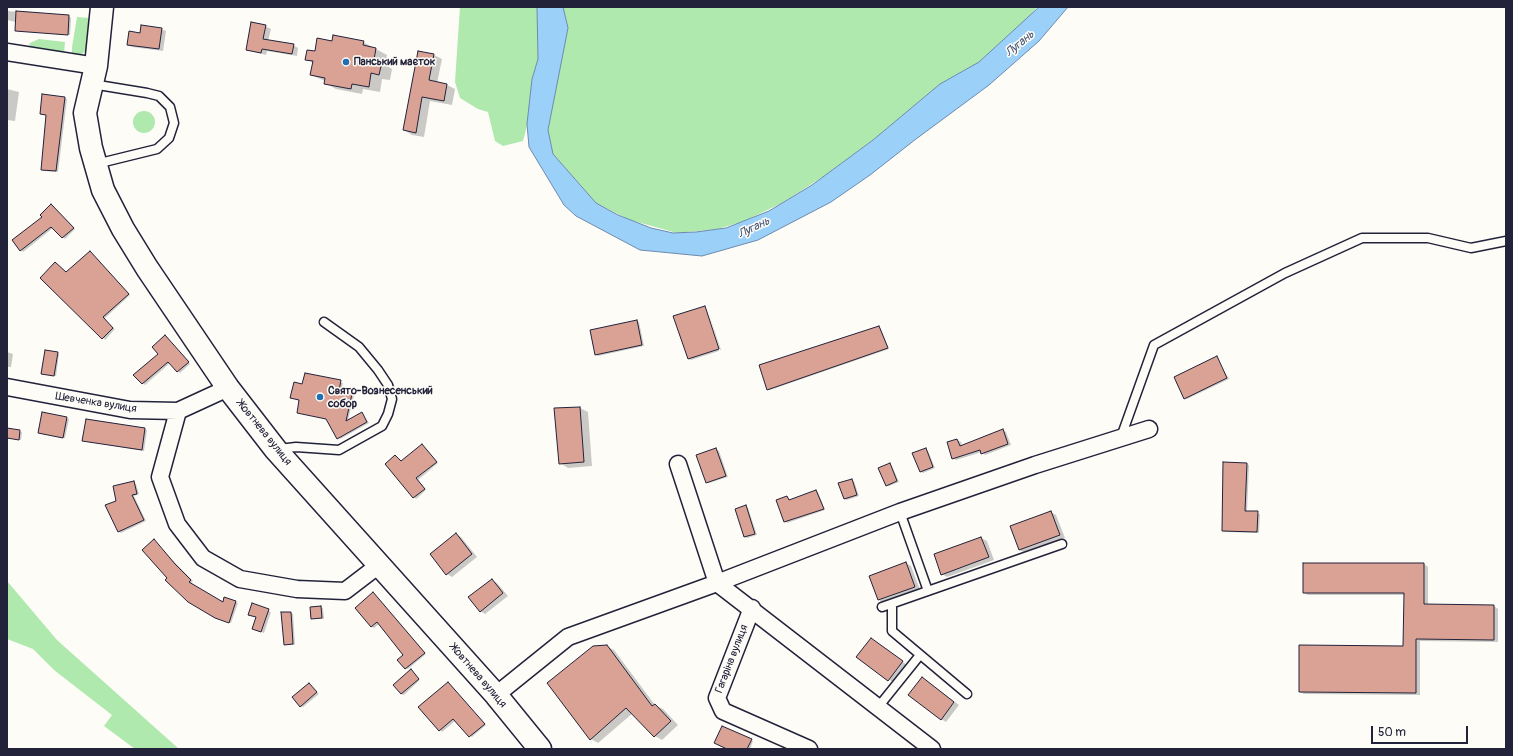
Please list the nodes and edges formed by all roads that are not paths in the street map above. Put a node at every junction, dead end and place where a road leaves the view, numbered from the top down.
1 (102, 7) edge
2 (7, 52) edge
3 (93, 75) junction
4 (95, 164) junction
5 (1506, 241) edge
6 (324, 322) dead end
7 (7, 387) edge
8 (228, 388) junction
9 (178, 411) junction
10 (1149, 428) dead end
11 (1121, 438) junction
12 (276, 450) junction
13 (678, 464) dead end
14 (900, 512) junction
15 (1062, 544) dead end
16 (379, 565) junction
17 (717, 582) junction
18 (928, 591) junction
19 (892, 604) junction
20 (882, 607) dead end
21 (752, 608) junction
22 (920, 655) junction
23 (967, 694) dead end
24 (496, 695) junction
25 (879, 706) junction
26 (540, 749) edge
27 (808, 749) edge
28 (932, 749) edge

1 - 3 street, Жовтнева вулиця
2 - 3 street
3 - 4 street, Жовтнева вулиця
3 - 4 lane
4 - 8 street, Жовтнева вулиця
5 - 11 lane
6 - 12 lane
7 - 9 street, Шевченка вулиця
8 - 9 street, Шевченка вулиця
8 - 12 street, Жовтнева вулиця
9 - 16 street
10 - 11 street
11 - 14 street
12 - 16 street, Жовтнева вулиця
13 - 17 street
14 - 17 street
14 - 18 lane
15 - 18 lane
16 - 24 street, Жовтнева вулиця
17 - 21 street
17 - 24 street
18 - 19 lane
19 - 20 lane
19 - 22 lane
21 - 25 street
21 - 27 street, Гагаріна вулиця
22 - 23 lane
22 - 25 lane
24 - 26 street, Жовтнева вулиця
25 - 28 street

